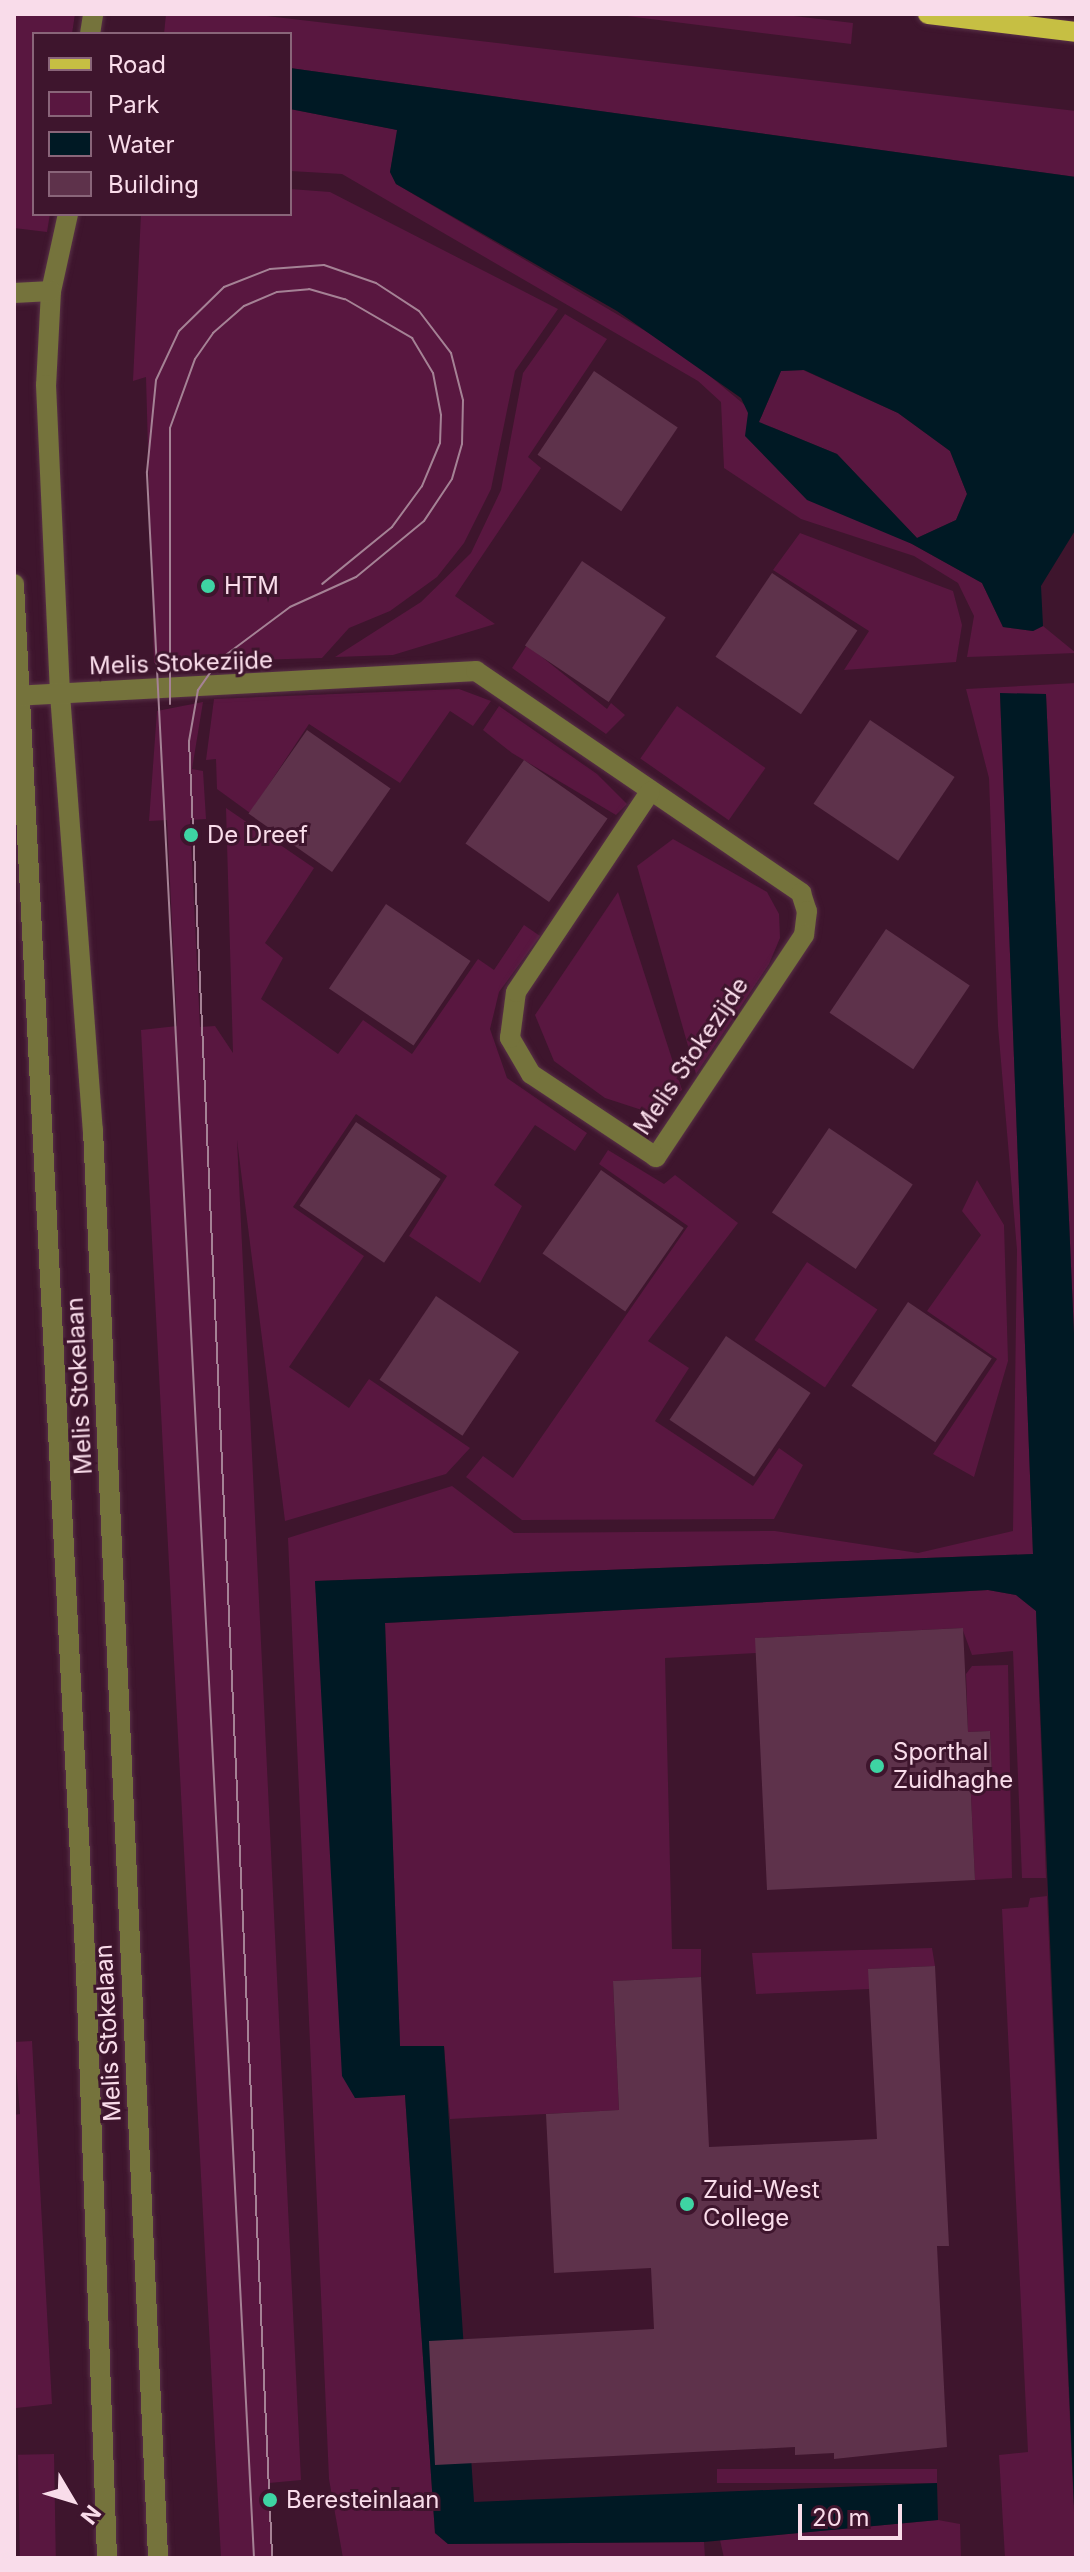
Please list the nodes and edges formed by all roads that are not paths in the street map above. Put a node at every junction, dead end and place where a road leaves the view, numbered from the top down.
1 (928, 14) edge
2 (1076, 32) edge
3 (68, 216) edge
4 (51, 291) junction
5 (14, 293) edge
6 (14, 584) edge
7 (60, 694) junction
8 (17, 696) edge
9 (650, 792) junction
10 (107, 2558) edge
11 (158, 2558) edge

1 - 2 main road
3 - 4 street, Melis Stokelaan
4 - 5 street
4 - 7 street, Melis Stokelaan
6 - 8 street, Melis Stokelaan
7 - 8 street
7 - 9 street, Melis Stokezijde
7 - 11 street, Melis Stokelaan
8 - 10 street, Melis Stokelaan
9 - 9 street, Melis Stokezijde

